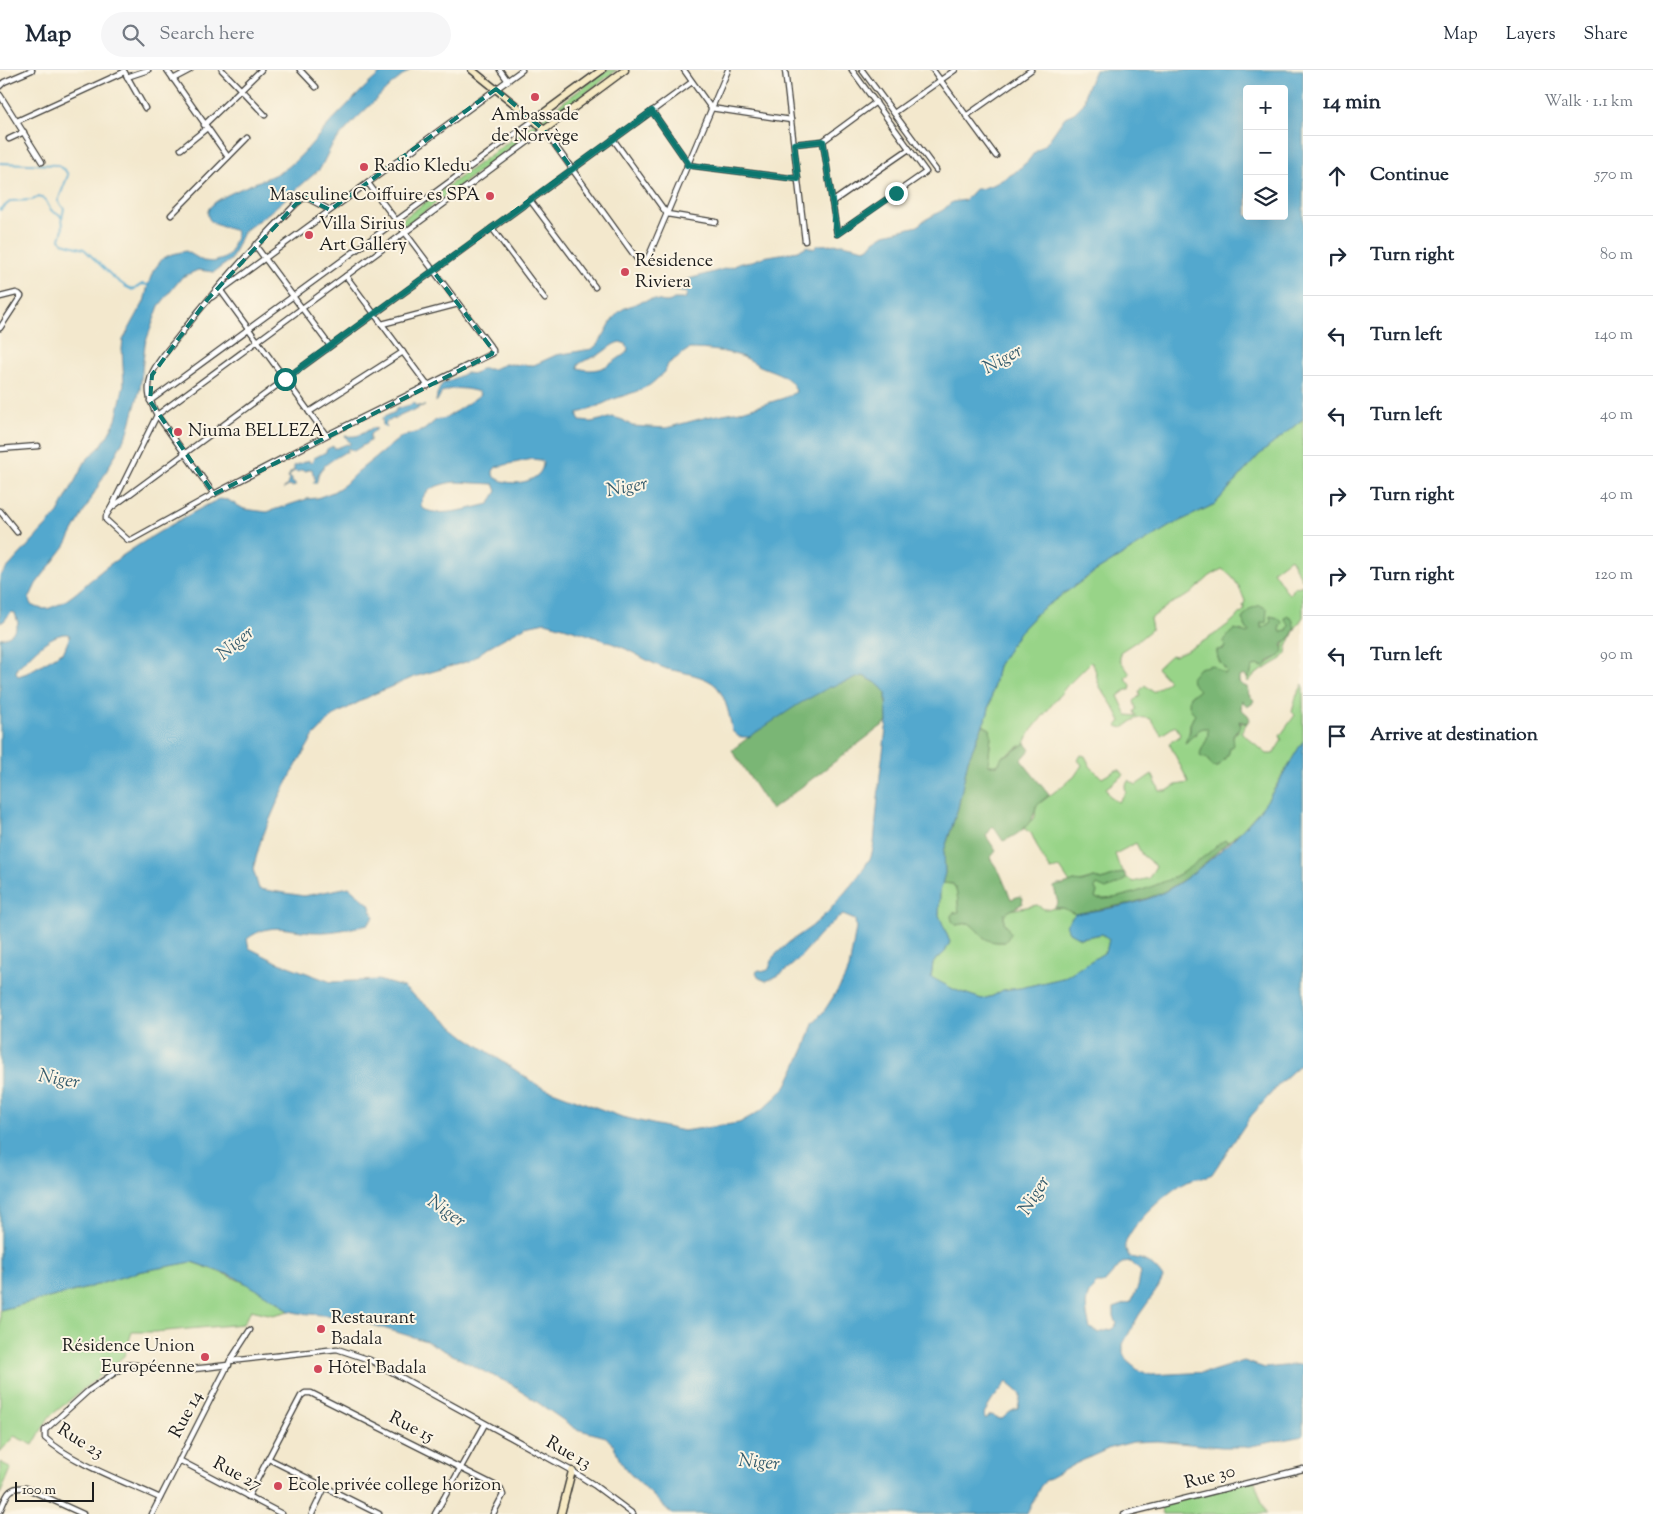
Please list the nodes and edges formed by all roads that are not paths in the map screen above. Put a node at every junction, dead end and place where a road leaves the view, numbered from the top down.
1 (32, 70) edge
2 (148, 70) edge
3 (167, 70) edge
4 (190, 70) edge
5 (222, 70) edge
6 (261, 70) edge
7 (300, 70) edge
8 (472, 70) edge
9 (500, 70) edge
10 (522, 70) edge
11 (602, 70) edge
12 (625, 70) edge
13 (684, 70) edge
14 (728, 70) edge
15 (785, 70) edge
16 (852, 70) edge
17 (862, 70) edge
18 (933, 70) edge
19 (955, 70) edge
20 (1030, 70) edge
21 (125, 73) edge
22 (173, 79) junction
23 (508, 81) junction
24 (941, 81) junction
25 (692, 82) junction
26 (0, 86) edge
27 (316, 88) dead end
28 (496, 89) junction
29 (241, 90) junction
30 (0, 95) edge
31 (876, 102) junction
32 (145, 108) dead end
33 (711, 108) junction
34 (652, 111) junction
35 (894, 113) junction
36 (265, 115) dead end
37 (966, 116) junction
38 (534, 120) junction
39 (791, 120) junction
40 (17, 121) junction
41 (206, 126) junction
42 (544, 130) junction
43 (24, 132) junction
44 (247, 138) dead end
45 (9, 139) dead end
46 (613, 139) junction
47 (823, 141) junction
48 (794, 144) junction
49 (181, 149) dead end
50 (910, 149) junction
51 (996, 156) dead end
52 (228, 157) junction
53 (42, 162) dead end
54 (688, 164) junction
55 (572, 169) junction
56 (936, 170) dead end
57 (798, 179) junction
58 (368, 183) junction
59 (530, 200) junction
60 (832, 202) junction
61 (330, 210) junction
62 (667, 214) junction
63 (171, 215) dead end
64 (396, 221) junction
65 (716, 222) dead end
66 (492, 228) junction
67 (405, 233) junction
68 (805, 241) dead end
69 (256, 245) junction
70 (265, 258) junction
71 (433, 271) junction
72 (346, 276) junction
73 (596, 287) dead end
74 (220, 291) junction
75 (293, 296) junction
76 (0, 297) edge
77 (545, 299) dead end
78 (205, 303) junction
79 (458, 304) junction
80 (302, 308) junction
81 (375, 314) junction
82 (382, 324) junction
83 (0, 328) edge
84 (248, 329) junction
85 (258, 342) junction
86 (330, 346) junction
87 (403, 352) junction
88 (285, 379) junction
89 (428, 386) junction
90 (150, 401) junction
91 (309, 412) junction
92 (157, 416) junction
93 (326, 435) junction
94 (38, 446) dead end
95 (0, 449) edge
96 (186, 454) junction
97 (214, 494) junction
98 (111, 508) junction
99 (0, 511) edge
100 (17, 532) dead end
101 (250, 1330) dead end
102 (230, 1363) junction
103 (485, 1424) junction
104 (269, 1459) junction
105 (179, 1460) junction
106 (460, 1467) junction
107 (1303, 1469) edge
108 (572, 1471) junction
109 (326, 1487) junction
110 (160, 1498) junction
111 (248, 1498) junction
112 (0, 1511) edge
113 (83, 1514) edge
114 (152, 1514) edge
115 (282, 1514) edge
116 (312, 1514) edge
117 (379, 1514) edge
118 (435, 1514) edge
119 (493, 1514) edge
120 (561, 1514) edge
121 (633, 1514) edge
122 (1124, 1514) edge

1 - 26 street
2 - 21 street
3 - 22 street
4 - 22 street
5 - 29 street
6 - 29 street
7 - 27 street
8 - 28 street
9 - 23 street
10 - 23 street
11 - 38 street
12 - 42 street
13 - 25 street
14 - 33 street
15 - 39 street
16 - 31 street
17 - 35 street
18 - 24 street
19 - 24 street
20 - 37 street
21 - 32 street
21 - 40 street
22 - 41 street
23 - 28 street
24 - 35 street
24 - 37 street
25 - 33 street
25 - 34 street
28 - 38 street
28 - 58 street
29 - 36 street
29 - 41 street
30 - 40 street
31 - 47 street
31 - 50 street
33 - 39 street
33 - 54 street
34 - 46 street
34 - 54 street
35 - 56 street
37 - 51 street
38 - 42 street
38 - 64 street
39 - 48 street
40 - 43 street
41 - 49 street
41 - 52 street
42 - 55 street
42 - 67 street
43 - 45 street
43 - 53 street
44 - 52 street
46 - 55 street
46 - 62 street
47 - 48 street
47 - 60 street
48 - 57 street
50 - 60 street
50 - 60 street
52 - 63 street
54 - 57 street
54 - 62 street
55 - 59 street
55 - 62 street
57 - 68 street
58 - 61 street
58 - 64 street
59 - 66 street
59 - 73 street
61 - 69 street
61 - 70 street
62 - 65 street
64 - 67 street
64 - 75 street
66 - 71 street
66 - 77 street
67 - 71 street
67 - 72 street
69 - 70 street
69 - 78 street
70 - 74 street
70 - 75 street
71 - 79 street
71 - 81 street
72 - 80 street
72 - 81 street
74 - 78 street
74 - 84 street
75 - 80 street
75 - 84 street
76 - 83 street
78 - 90 street
79 - 82 street
79 - 89 street
80 - 85 street
80 - 86 street
81 - 82 street
81 - 86 street
82 - 87 street
84 - 85 street
84 - 90 street
85 - 88 street
85 - 92 street
86 - 88 street
87 - 89 street
87 - 91 street
88 - 91 street
88 - 96 street
89 - 93 street
90 - 92 street
91 - 93 street
92 - 96 street
92 - 98 street
93 - 97 street
94 - 95 street
96 - 97 street
96 - 98 street
97 - 98 street
99 - 100 street
101 - 102 street, Rue 14
102 - 103 street, Rue 13
102 - 105 street, Rue 14
102 - 110 street, Rue 23
103 - 106 street
103 - 108 street, Rue 13
104 - 106 street, Rue 15
104 - 109 street
104 - 111 street
105 - 110 street, Rue 14
105 - 111 street, Rue 27
106 - 118 street
106 - 119 street, Rue 15
107 - 122 street, Rue 30
108 - 120 street
108 - 121 street, Rue 13
109 - 116 street
109 - 117 street
110 - 114 street, Rue 14
111 - 115 street, Rue 27
112 - 113 street

